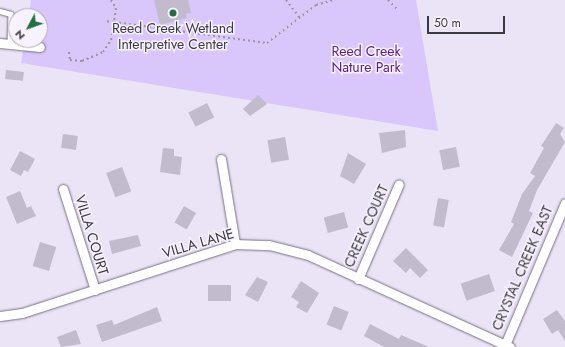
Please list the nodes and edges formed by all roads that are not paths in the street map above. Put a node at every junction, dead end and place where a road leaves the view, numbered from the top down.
1 (221, 159) dead end
2 (399, 184) dead end
3 (63, 189) dead end
4 (565, 203) edge
5 (235, 244) junction
6 (358, 279) junction
7 (94, 290) junction
8 (0, 316) edge
9 (508, 346) edge

1 - 5 street
2 - 6 street, CREEK COURT
3 - 7 street, VILLA COURT
4 - 9 street, CRYSTAL CREEK EAST
5 - 6 street, VILLA LANE
5 - 7 street, VILLA LANE
6 - 9 street, VILLA LANE
7 - 8 street, VILLA LANE

